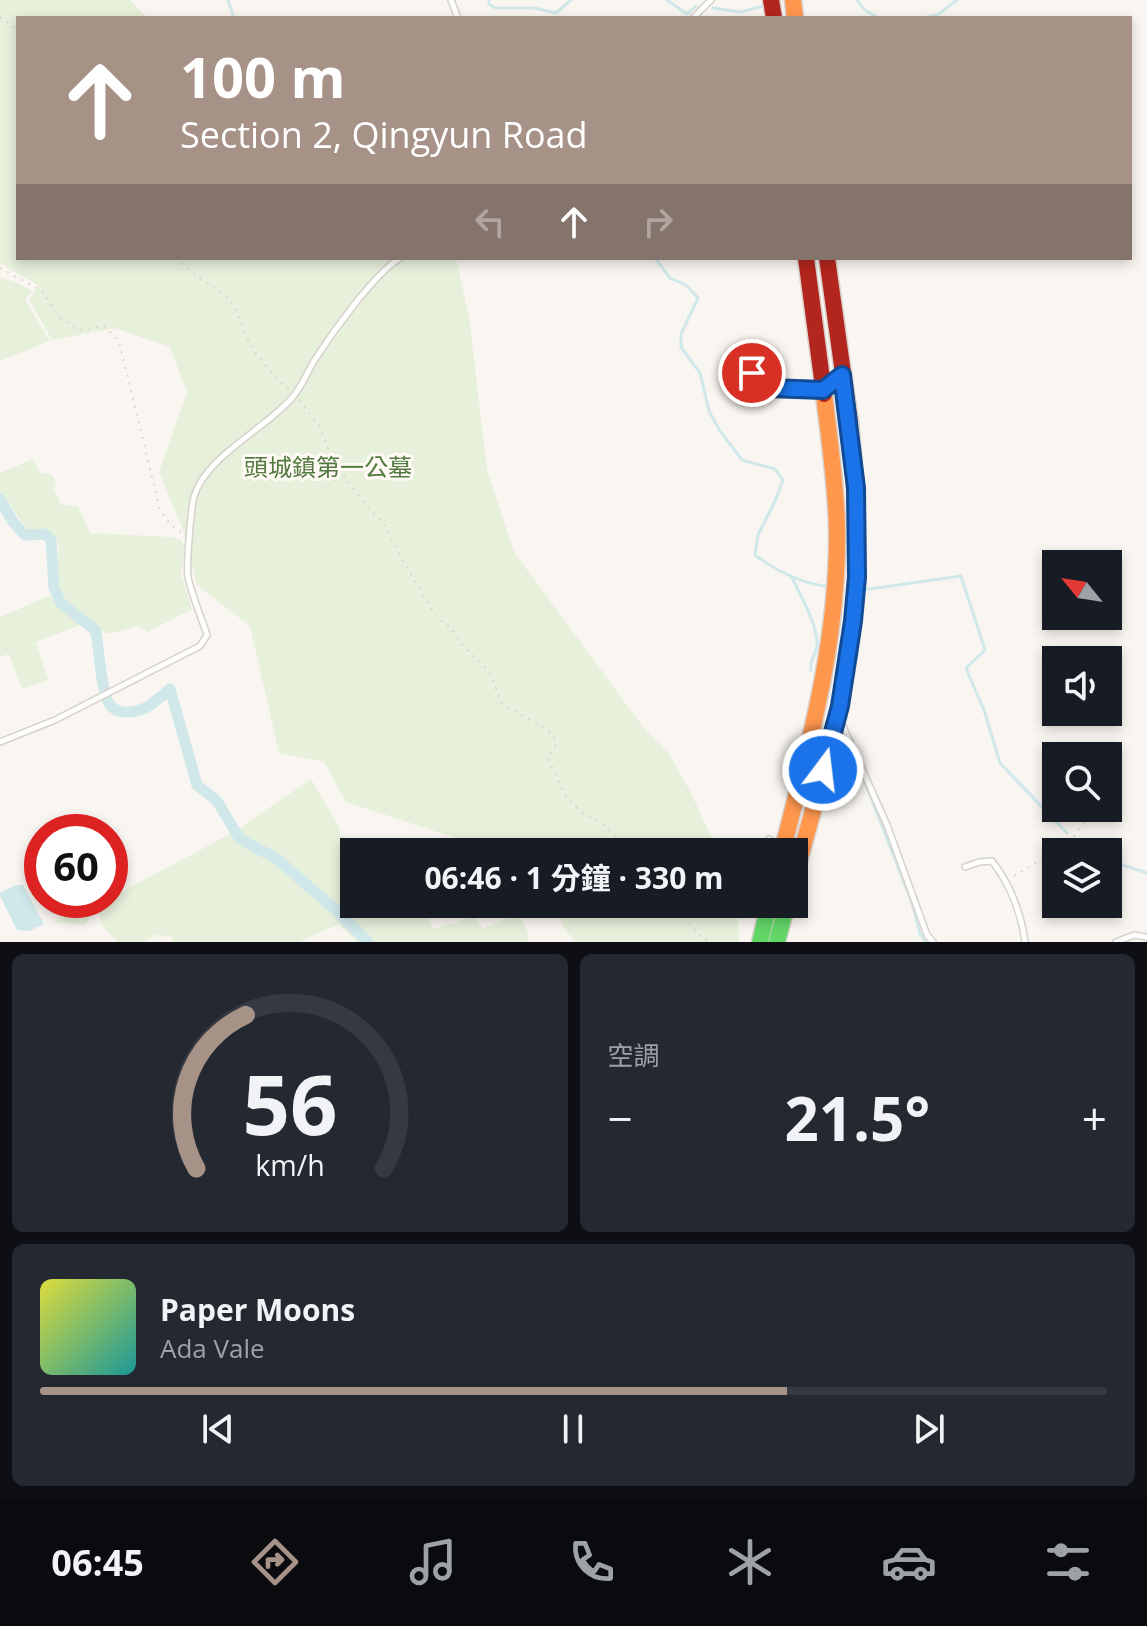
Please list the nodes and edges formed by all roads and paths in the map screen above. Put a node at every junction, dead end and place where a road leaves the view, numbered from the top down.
1 (711, 0) edge
2 (695, 16) edge
3 (178, 260) edge
4 (397, 260) edge
5 (806, 260) edge
6 (827, 260) edge
7 (0, 268) edge
8 (752, 373) dead end
9 (842, 375) junction
10 (823, 390) junction
11 (295, 395) junction
12 (190, 538) junction
13 (838, 715) junction
14 (0, 742) edge
15 (1084, 822) edge
16 (617, 838) edge
17 (786, 838) edge
18 (805, 838) edge
19 (965, 867) dead end
20 (1006, 881) junction
21 (685, 918) edge
22 (766, 918) edge
23 (783, 918) edge
24 (1147, 937) edge
25 (710, 942) edge
26 (760, 942) edge
27 (777, 942) edge
28 (933, 942) edge
29 (1025, 942) edge
30 (1116, 942) edge

1 - 2 lane
3 - 11 path
4 - 11 lane
5 - 10 main road
6 - 9 main road
7 - 12 path
8 - 10 lane
9 - 10 lane
9 - 13 main road
10 - 17 main road
11 - 12 lane
11 - 16 path
12 - 14 lane
13 - 18 main road
13 - 28 lane
15 - 20 path
19 - 20 lane
20 - 29 lane
21 - 25 path
22 - 26 main road
23 - 27 main road
24 - 30 lane

